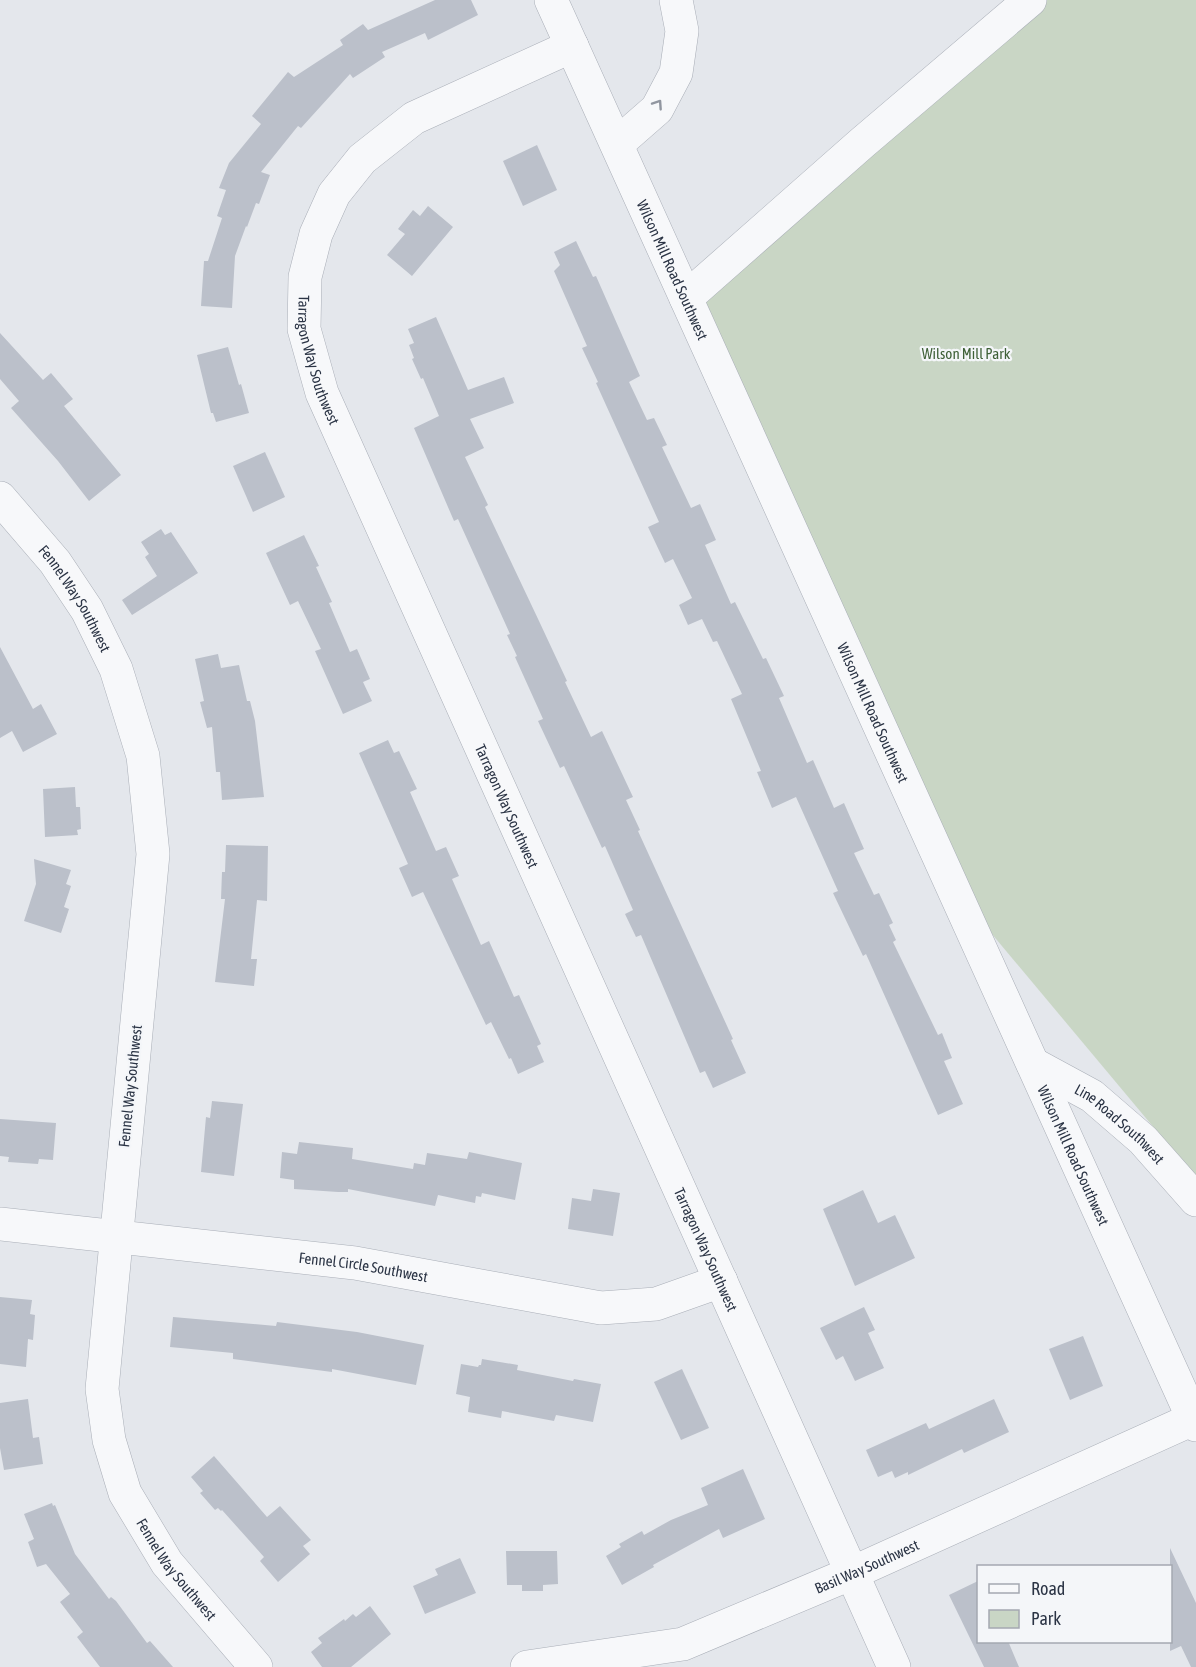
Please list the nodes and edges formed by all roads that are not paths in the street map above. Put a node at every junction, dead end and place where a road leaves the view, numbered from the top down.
1 (551, 0) edge
2 (676, 0) edge
3 (1030, 0) edge
4 (572, 46) junction
5 (616, 144) junction
6 (686, 298) junction
7 (0, 498) edge
8 (1033, 1064) junction
9 (1196, 1200) edge
10 (0, 1224) edge
11 (116, 1236) junction
12 (721, 1281) junction
13 (1194, 1422) edge
14 (852, 1573) junction
15 (256, 1667) edge
16 (527, 1667) edge
17 (894, 1667) edge

1 - 4 street, Wilson Mill Road Southwest
5 -> 2 street
3 - 6 street
4 - 5 street, Wilson Mill Road Southwest
4 - 12 street, Tarragon Way Southwest
5 - 6 street, Wilson Mill Road Southwest
6 - 8 street, Wilson Mill Road Southwest
7 - 11 street, Fennel Way Southwest
8 - 9 street, Line Road Southwest
8 - 13 street, Wilson Mill Road Southwest
10 - 11 street, Fennel Circle Southwest
11 - 12 street, Fennel Circle Southwest
11 - 15 street, Fennel Way Southwest
12 - 14 street, Tarragon Way Southwest
13 - 14 street, Basil Way Southwest
14 - 16 street, Basil Way Southwest
14 - 17 street, Tarragon Way Southwest

